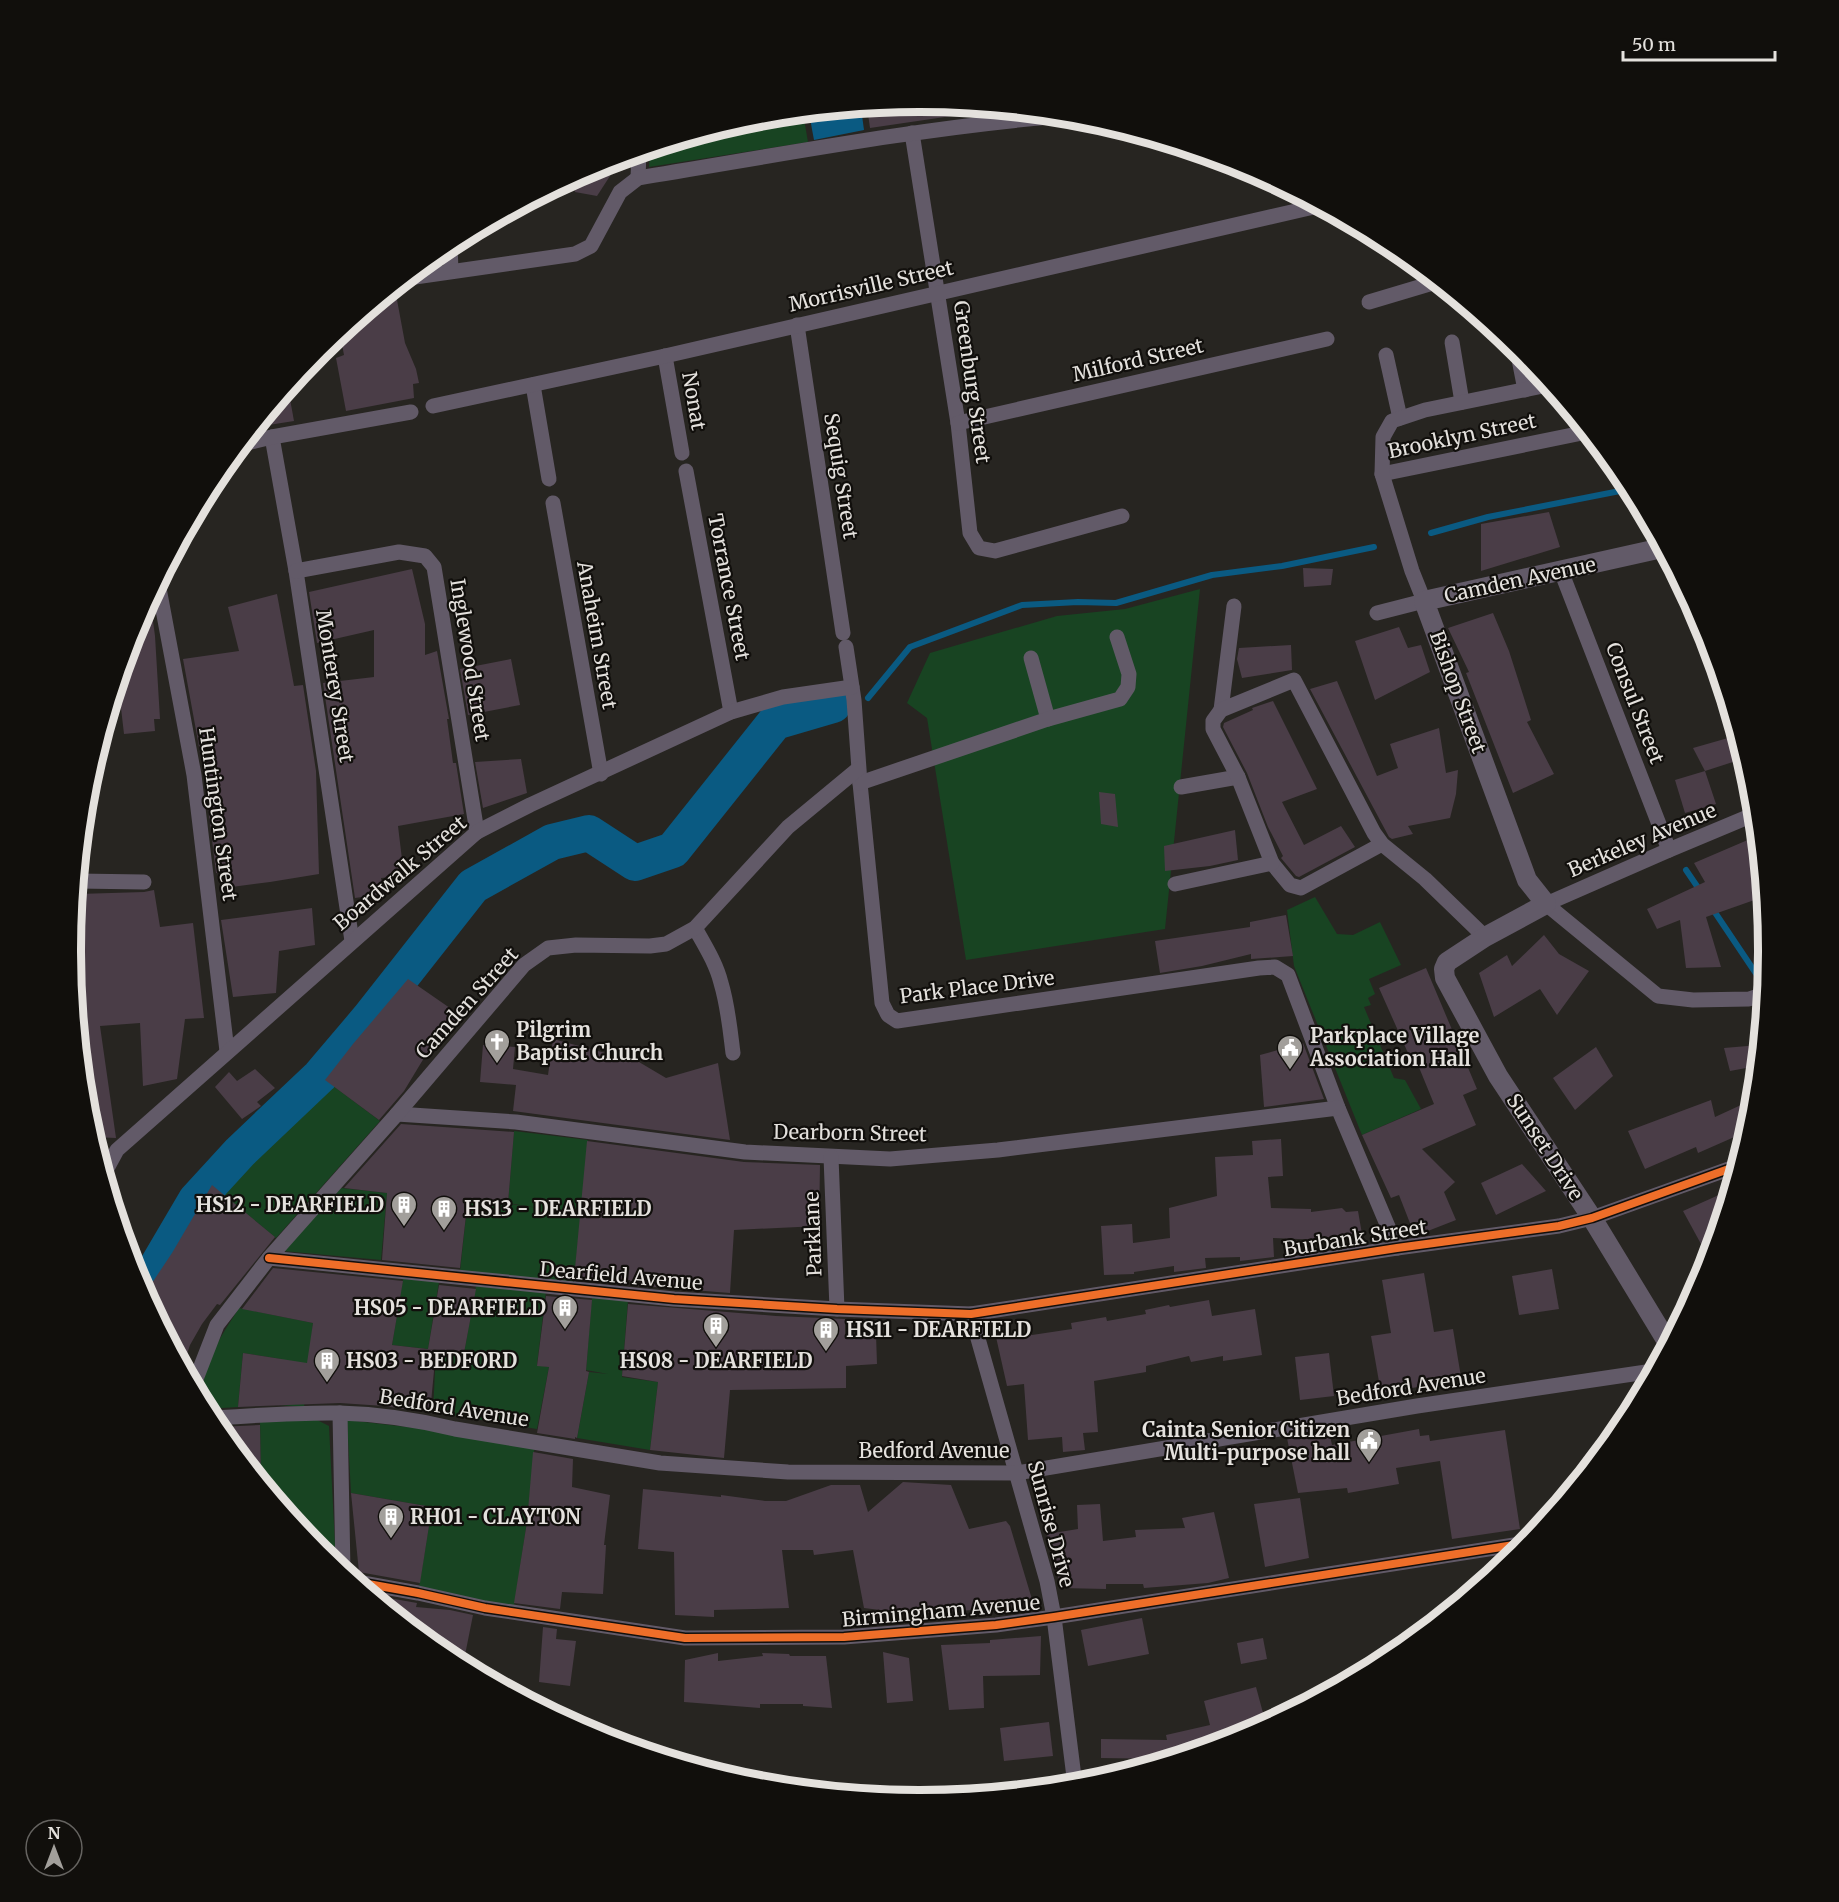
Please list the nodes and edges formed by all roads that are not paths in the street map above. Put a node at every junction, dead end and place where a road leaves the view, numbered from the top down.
1 (1022, 119) edge
2 (912, 133) junction
3 (639, 161) edge
4 (638, 178) junction
5 (1308, 208) edge
6 (450, 257) edge
7 (451, 271) junction
8 (424, 275) edge
9 (1428, 284) edge
10 (938, 292) junction
11 (1369, 302) dead end
12 (797, 325) junction
13 (1327, 339) dead end
14 (1452, 342) dead end
15 (1386, 355) dead end
16 (664, 356) junction
17 (1521, 367) edge
18 (533, 385) junction
19 (1539, 387) edge
20 (1525, 390) junction
21 (1462, 402) junction
22 (433, 406) dead end
23 (411, 412) dead end
24 (1400, 418) junction
25 (958, 423) junction
26 (1579, 434) edge
27 (272, 437) junction
28 (254, 441) edge
29 (682, 453) dead end
30 (686, 471) dead end
31 (1382, 474) junction
32 (549, 478) dead end
33 (553, 503) dead end
34 (1122, 516) dead end
35 (1655, 549) edge
36 (296, 571) junction
37 (1561, 571) junction
38 (160, 595) edge
39 (1424, 601) junction
40 (1234, 606) dead end
41 (1377, 613) dead end
42 (1118, 637) dead end
43 (1031, 658) dead end
44 (852, 687) junction
45 (1221, 710) junction
46 (731, 712) junction
47 (1048, 719) junction
48 (601, 774) junction
49 (859, 776) junction
50 (1238, 777) junction
51 (1181, 787) dead end
52 (1747, 817) edge
53 (477, 832) junction
54 (1382, 844) junction
55 (1669, 850) junction
56 (1272, 863) junction
57 (84, 881) edge
58 (144, 882) dead end
59 (1175, 884) dead end
60 (1546, 904) junction
61 (695, 928) junction
62 (1485, 937) junction
63 (352, 941) junction
64 (1756, 997) edge
65 (227, 1051) junction
66 (733, 1053) dead end
67 (1338, 1108) junction
68 (397, 1114) junction
69 (831, 1157) junction
70 (109, 1165) edge
71 (1729, 1169) edge
72 (1592, 1218) junction
73 (1397, 1248) junction
74 (269, 1258) junction
75 (837, 1309) junction
76 (971, 1314) junction
77 (1664, 1337) edge
78 (1645, 1372) edge
79 (197, 1376) edge
80 (340, 1413) junction
81 (222, 1418) edge
82 (1016, 1473) junction
83 (1510, 1546) edge
84 (343, 1559) edge
85 (371, 1585) edge
86 (1054, 1617) junction
87 (1075, 1774) edge

1 - 2 street
2 - 4 street
2 - 10 street, Greenburg Street
3 - 4 street
4 - 7 street
5 - 10 street, Morrisville Street
6 - 7 street
7 - 8 street
9 - 11 street
10 - 12 street, Morrisville Street
10 - 25 street, Greenburg Street
12 - 16 street, Morrisville Street
12 - 44 street, Sequig Street
13 - 25 street, Milford Street
14 - 21 street
15 - 24 street
16 - 18 street, Morrisville Street
16 - 29 street, Nonat
17 - 20 street
18 - 22 street, Morrisville Street
18 - 32 street
19 - 20 street
20 - 21 street
21 - 24 street
23 - 27 street
24 - 31 street, Bishop Street
25 - 34 street, Greenburg Street
26 - 31 street, Brooklyn Street
27 - 28 street
27 - 36 street, Monterey Street
30 - 46 street, Torrance Street
31 - 39 street, Bishop Street
33 - 48 street, Anaheim Street
35 - 37 street, Camden Avenue
36 - 53 street, Inglewood Street
36 - 63 street, Monterey Street
37 - 39 street, Camden Avenue
37 - 55 street, Consul Street
38 - 65 street, Huntington Street
39 - 41 street, Camden Avenue
39 - 60 street, Bishop Street
40 - 45 street
42 - 47 street
43 - 47 street
44 - 46 street, Boardwalk Street
44 - 49 street, Park Place Drive
45 - 50 street
45 - 54 street
46 - 48 street, Boardwalk Street
47 - 49 street
48 - 53 street, Boardwalk Street
49 - 61 street, Camden Street
49 - 67 street, Park Place Drive
50 - 51 street
50 - 56 street
52 - 55 street, Berkeley Avenue
53 - 63 street, Boardwalk Street
54 - 56 street
54 - 62 street
55 - 60 street, Berkeley Avenue
56 - 59 street
57 - 58 street
60 - 62 street
60 - 64 street
61 - 66 street
61 - 68 street, Camden Street
62 - 72 street, Sunset Drive
63 - 65 street, Boardwalk Street
65 - 70 street, Boardwalk Street
67 - 69 street, Dearborn Street
67 - 73 street
68 - 69 street, Dearborn Street
68 - 74 street, Camden Street
69 - 75 street, Parklane
71 - 72 street, Burbank Street
72 - 73 street, Burbank Street
72 - 77 street, Sunset Drive
73 - 76 street, Burbank Street
74 - 75 street, Dearfield Avenue
74 - 79 street, Camden Street
75 - 76 street, Dearfield Avenue
76 - 82 street, Sunrise Drive
78 - 82 street, Bedford Avenue
80 - 81 street, Bedford Avenue
80 - 82 street, Bedford Avenue
80 - 84 street
82 - 86 street, Sunrise Drive
83 - 86 street, Birmingham Avenue
85 - 86 street, Birmingham Avenue
86 - 87 street, Sunrise Drive

